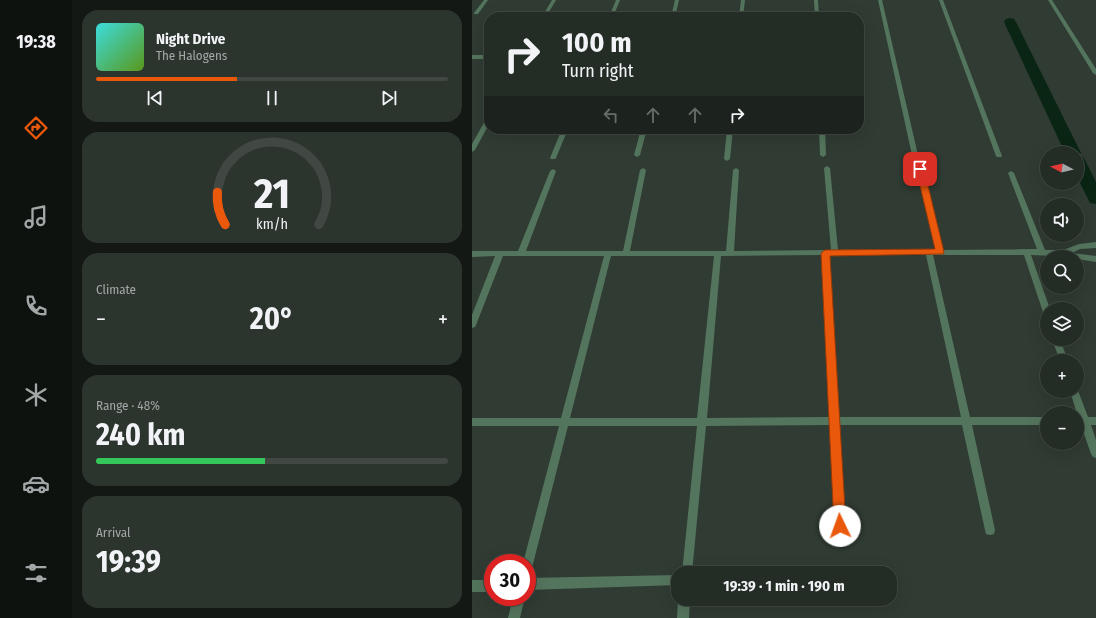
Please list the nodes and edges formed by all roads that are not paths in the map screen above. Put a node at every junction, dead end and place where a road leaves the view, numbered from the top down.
1 (486, 0) edge
2 (554, 0) edge
3 (618, 0) edge
4 (677, 0) edge
5 (743, 0) edge
6 (816, 0) edge
7 (880, 0) edge
8 (941, 0) edge
9 (1050, 0) edge
10 (547, 12) edge
11 (613, 12) edge
12 (674, 12) edge
13 (742, 12) edge
14 (817, 12) edge
15 (476, 13) dead end
16 (472, 57) edge
17 (484, 58) edge
18 (1096, 73) edge
19 (484, 127) edge
20 (563, 134) edge
21 (643, 134) edge
22 (730, 134) edge
23 (822, 134) edge
24 (472, 150) edge
25 (637, 155) dead end
26 (823, 155) dead end
27 (915, 155) dead end
28 (999, 156) dead end
29 (553, 158) dead end
30 (727, 159) dead end
31 (827, 168) dead end
32 (920, 169) dead end
33 (643, 170) dead end
34 (736, 170) dead end
35 (553, 171) dead end
36 (1011, 173) dead end
37 (1096, 245) edge
38 (1041, 250) edge
39 (1072, 250) edge
40 (929, 252) junction
41 (940, 252) junction
42 (1040, 252) edge
43 (718, 253) junction
44 (730, 253) junction
45 (825, 253) junction
46 (835, 253) junction
47 (1027, 253) junction
48 (472, 254) edge
49 (500, 254) junction
50 (521, 254) junction
51 (608, 254) junction
52 (626, 254) junction
53 (1084, 258) edge
54 (1096, 259) edge
55 (1044, 302) edge
56 (472, 325) edge
57 (1084, 420) edge
58 (1096, 420) edge
59 (702, 421) junction
60 (834, 421) junction
61 (966, 421) junction
62 (1040, 421) edge
63 (472, 422) edge
64 (565, 422) junction
65 (1084, 427) edge
66 (1096, 454) edge
67 (840, 526) dead end
68 (990, 530) dead end
69 (531, 554) edge
70 (688, 566) edge
71 (671, 580) edge
72 (536, 584) edge
73 (472, 586) edge
74 (484, 586) edge
75 (517, 606) edge
76 (683, 606) edge
77 (514, 618) edge
78 (682, 618) edge

1 - 15 street
2 - 10 street
3 - 11 street
4 - 12 street
5 - 13 street
6 - 14 street
7 - 27 street
8 - 28 street
9 - 18 street
16 - 17 street
19 - 24 street
20 - 29 street
21 - 25 street
22 - 30 street
23 - 26 street
31 - 46 street
32 - 41 street
33 - 52 street
34 - 44 street
35 - 50 street
36 - 38 street
37 - 39 street
40 - 41 street
40 - 46 street
40 - 61 street
41 - 47 street
42 - 47 street
43 - 44 street
43 - 52 street
43 - 59 street
44 - 45 street
45 - 46 street
45 - 60 street
47 - 55 street
48 - 49 street
49 - 50 street
49 - 56 street
50 - 51 street
51 - 52 street
51 - 64 street
53 - 54 street
57 - 58 street
59 - 60 street
59 - 64 street
59 - 70 street
60 - 61 street
60 - 67 street
61 - 62 street
61 - 68 street
63 - 64 street
64 - 69 street
65 - 66 street
71 - 72 street
73 - 74 street
75 - 77 street
76 - 78 street

